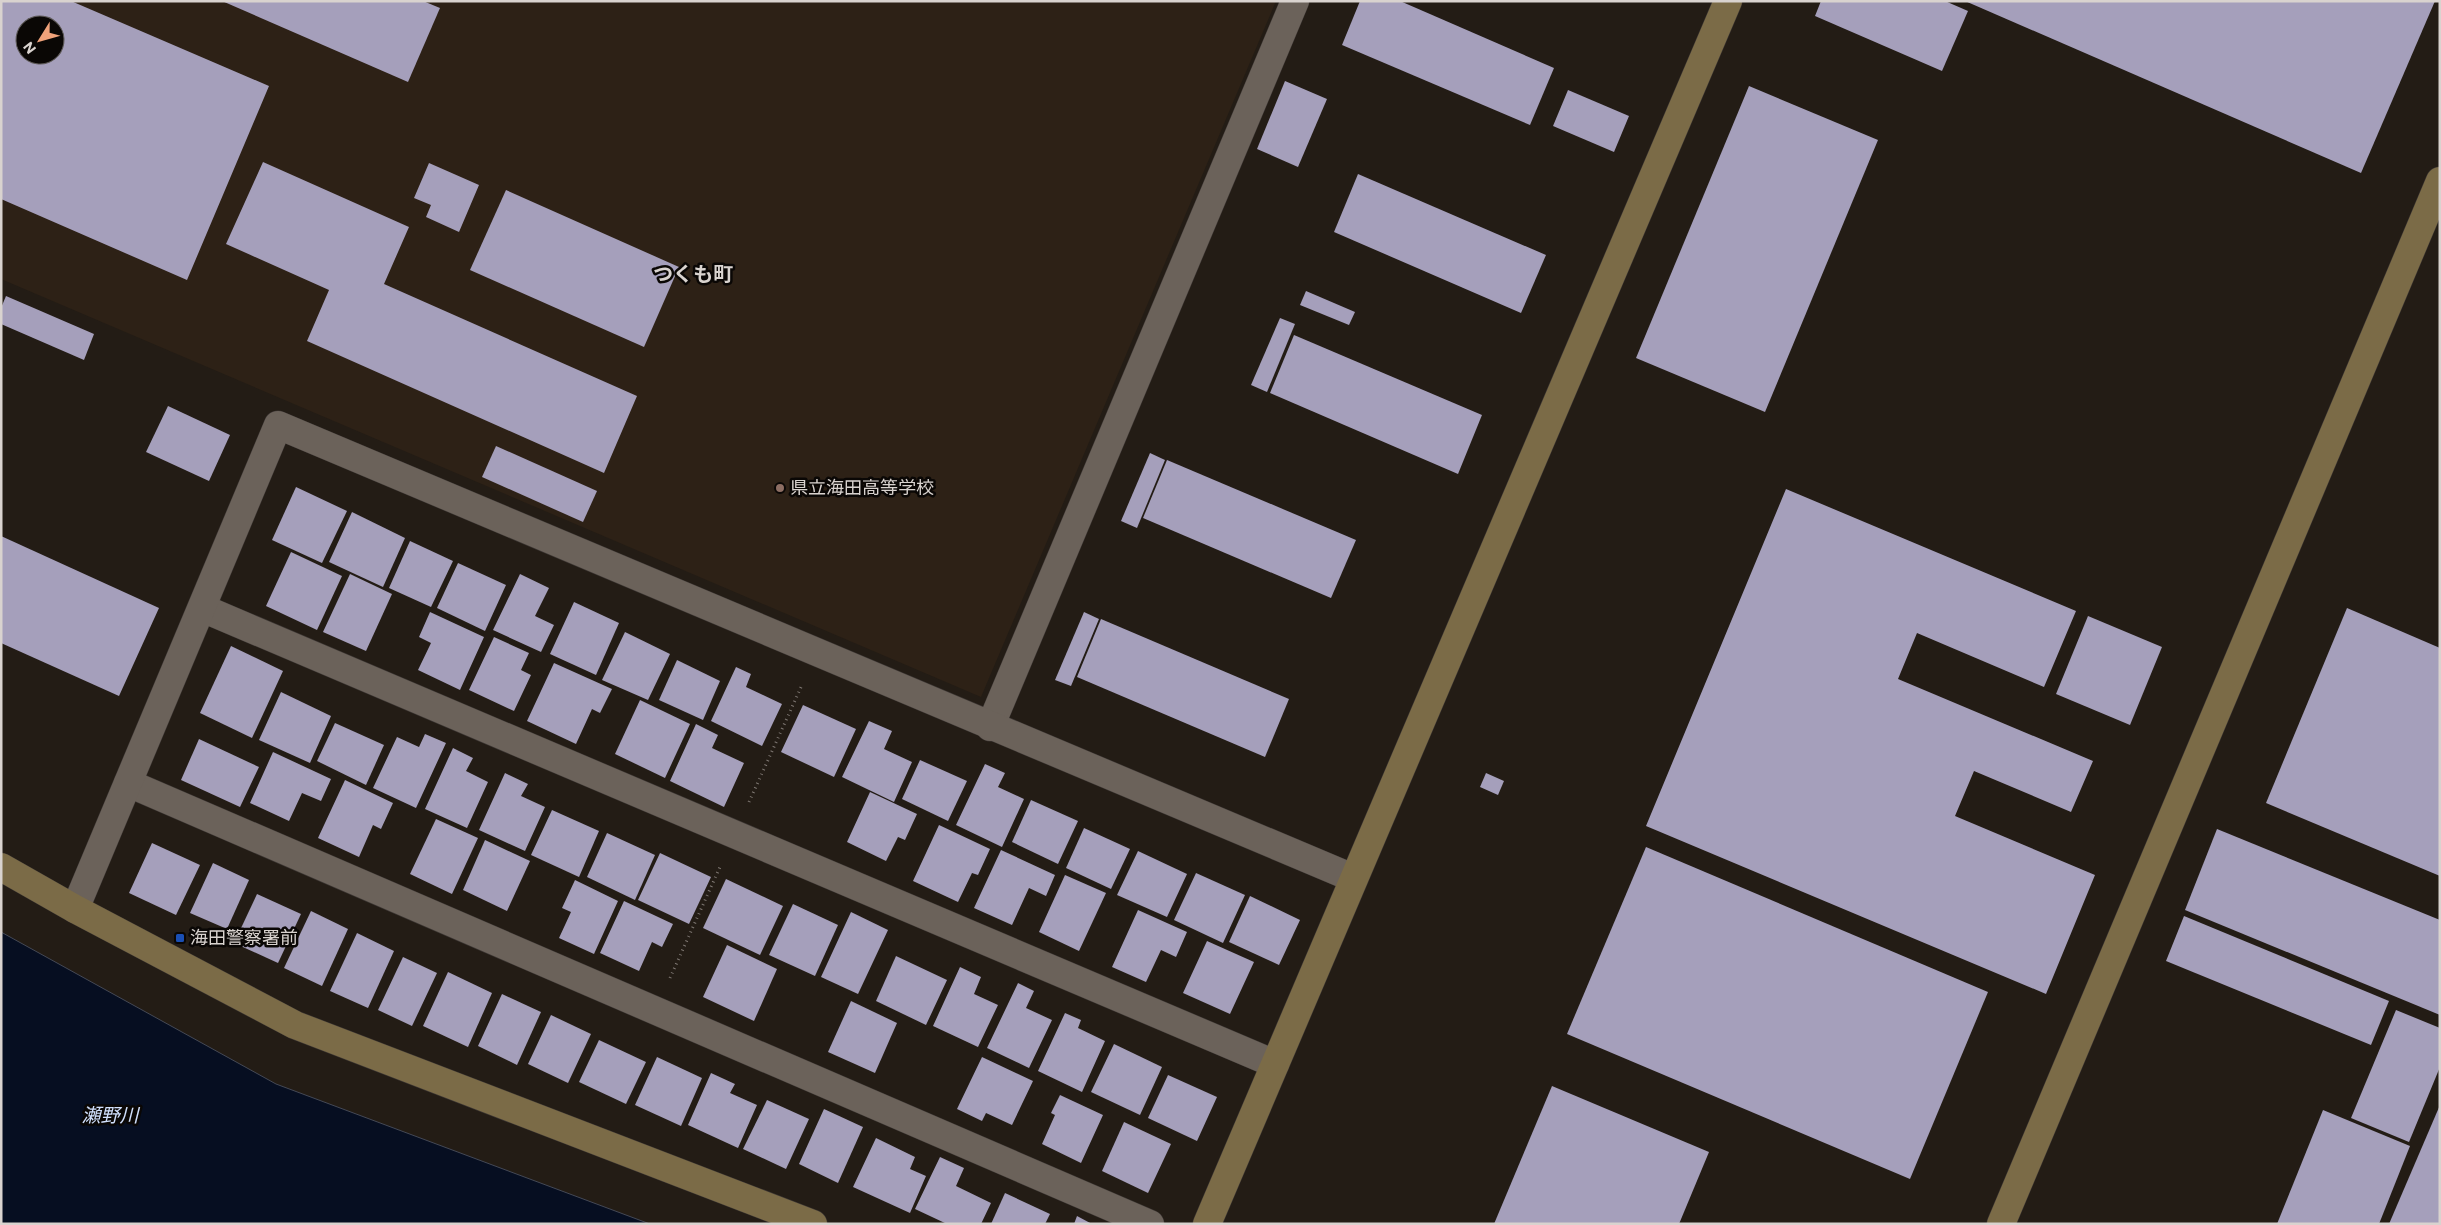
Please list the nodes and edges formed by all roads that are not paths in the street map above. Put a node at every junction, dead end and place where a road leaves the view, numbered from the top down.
1 (1295, 1) edge
2 (1728, 1) edge
3 (2440, 181) edge
4 (202, 608) junction
5 (990, 727) junction
6 (128, 783) junction
7 (1, 867) edge
8 (1354, 878) junction
9 (75, 909) junction
10 (1275, 1064) junction
11 (813, 1224) edge
12 (1150, 1224) edge
13 (1207, 1224) edge
14 (2001, 1224) edge

1 - 5 street
2 - 8 street
3 - 14 street
4 - 5 street
4 - 6 street
4 - 10 street
5 - 8 street
6 - 9 street
6 - 12 street
7 - 9 street
8 - 10 street
9 - 11 street
10 - 13 street

